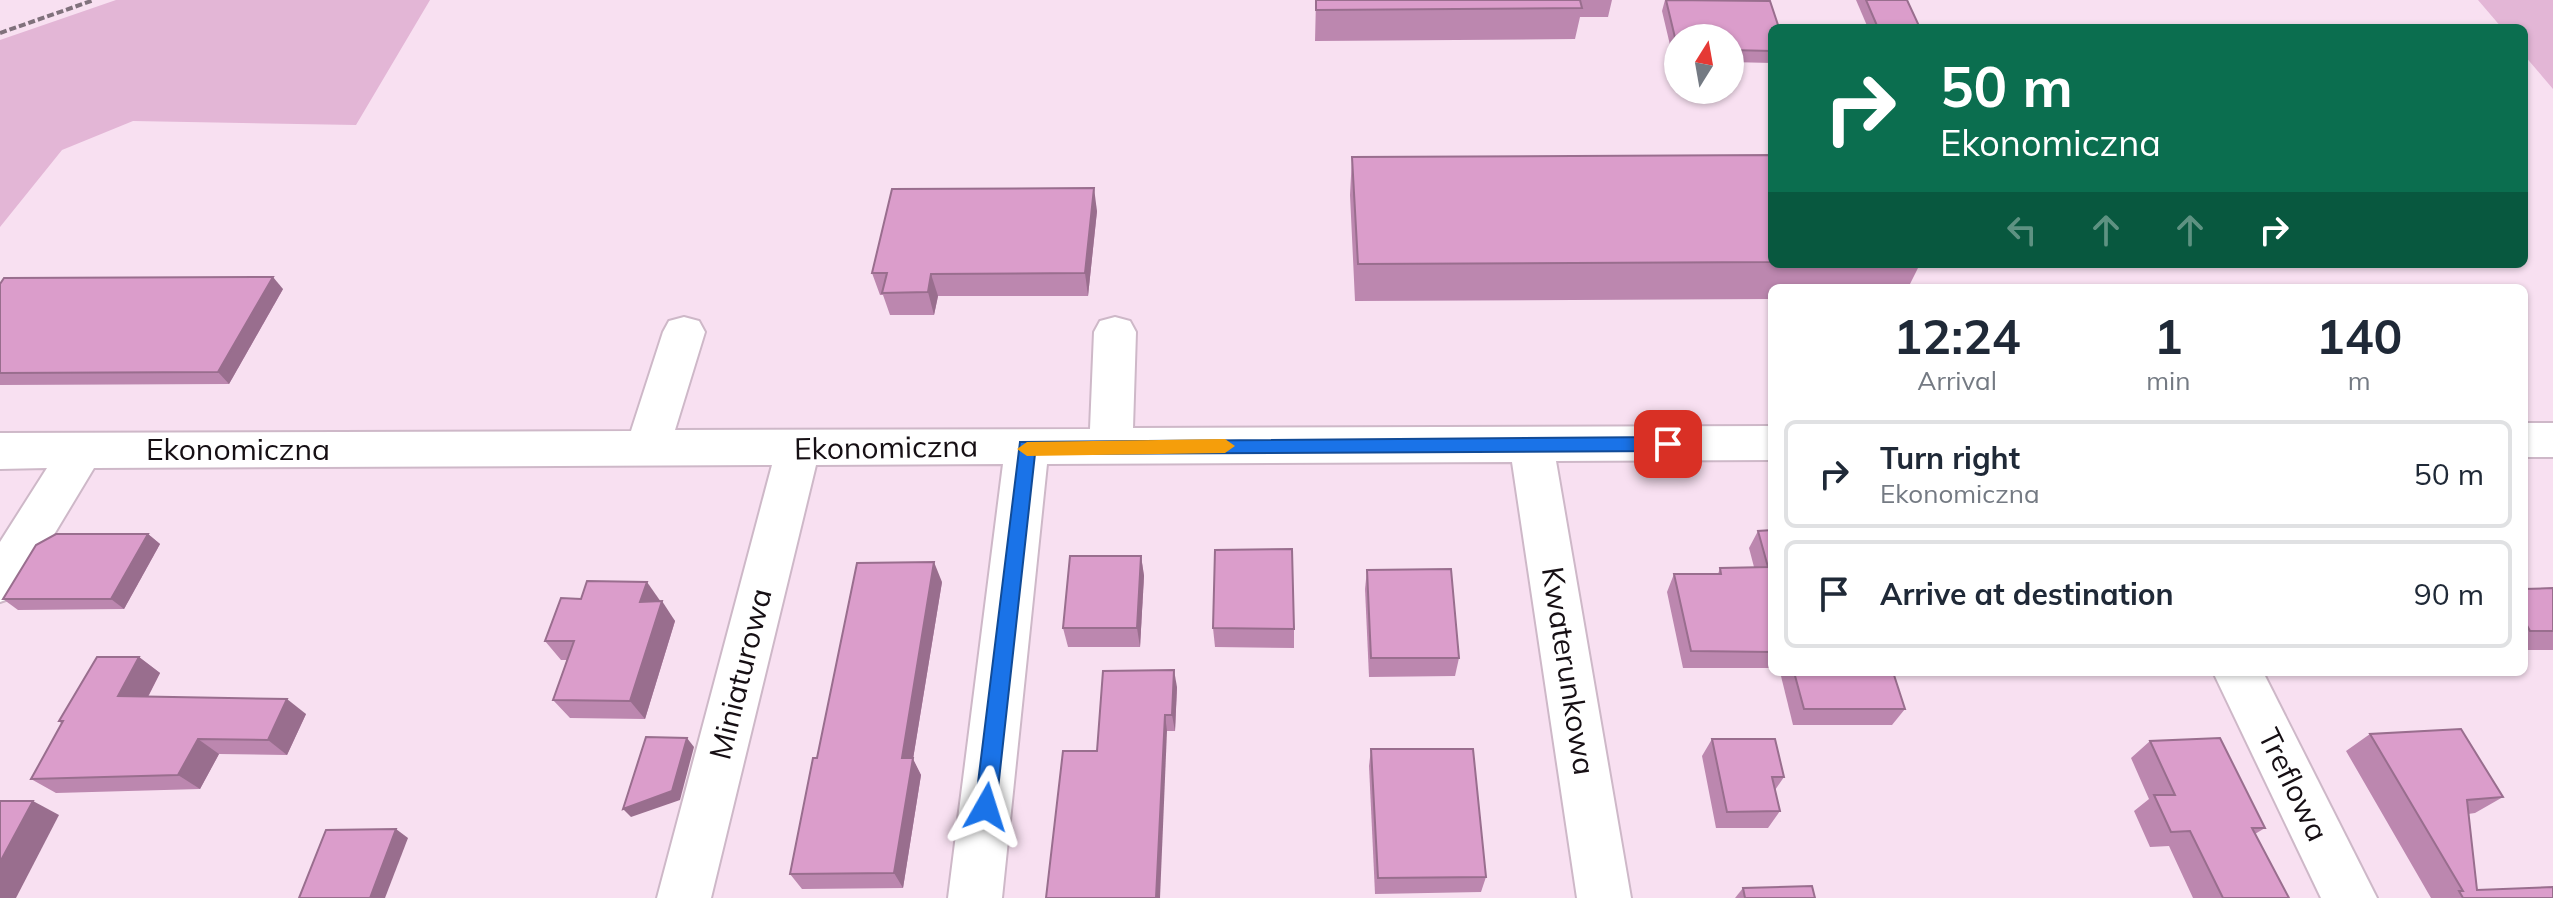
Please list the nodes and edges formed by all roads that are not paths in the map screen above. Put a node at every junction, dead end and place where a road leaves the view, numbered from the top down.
1 (684, 332) dead end
2 (1115, 332) dead end
3 (2528, 440) edge
4 (2553, 440) edge
5 (1768, 443) edge
6 (1531, 445) junction
7 (1027, 447) junction
8 (1111, 447) junction
9 (647, 449) junction
10 (798, 449) junction
11 (82, 450) junction
12 (0, 451) edge
13 (0, 582) edge
14 (2240, 676) edge
15 (684, 898) edge
16 (975, 898) edge
17 (1604, 898) edge
18 (2350, 898) edge

1 - 9 street
2 - 8 street
3 - 4 street
5 - 6 street, Ekonomiczna
6 - 8 street, Ekonomiczna
6 - 17 street, Kwaterunkowa
7 - 8 street, Ekonomiczna
7 - 10 street, Ekonomiczna
7 - 16 street
9 - 10 street, Ekonomiczna
9 - 11 street, Ekonomiczna
10 - 15 street, Miniaturowa
11 - 12 street, Ekonomiczna
11 - 13 street
14 - 18 street, Treflowa

